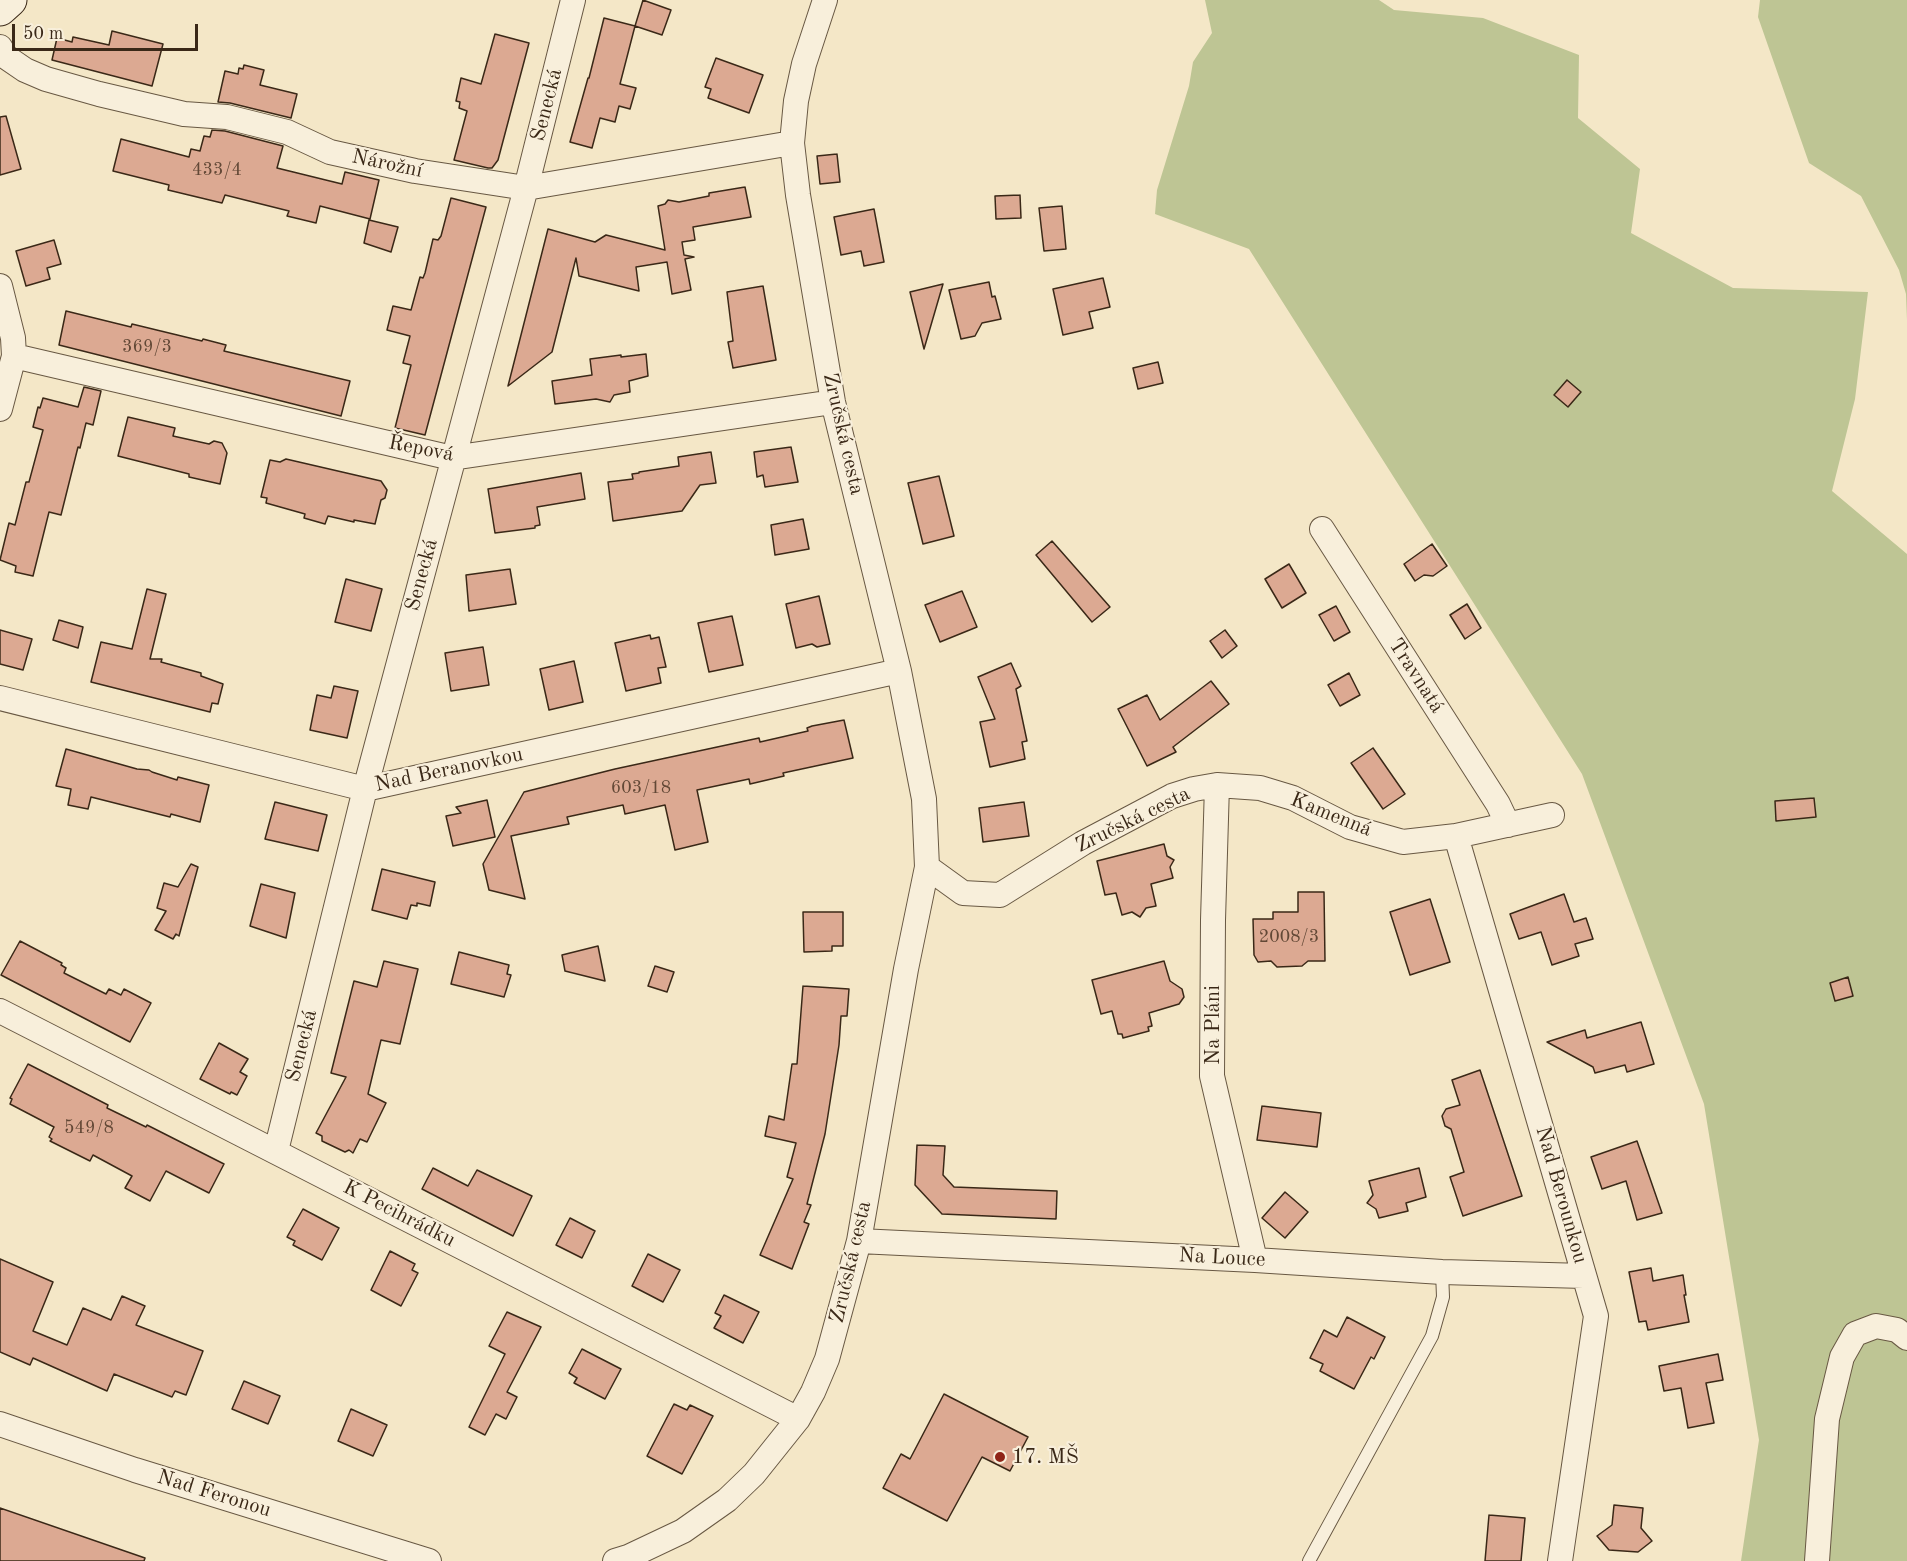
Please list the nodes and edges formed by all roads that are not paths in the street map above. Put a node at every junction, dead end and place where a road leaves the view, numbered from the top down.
1 (10, 0) edge
2 (573, 0) edge
3 (821, 2) edge
4 (0, 9) edge
5 (0, 47) edge
6 (792, 143) junction
7 (526, 188) junction
8 (0, 286) edge
9 (14, 356) junction
10 (833, 402) junction
11 (0, 409) edge
12 (452, 458) junction
13 (1322, 529) dead end
14 (899, 671) junction
15 (0, 698) edge
16 (1217, 785) junction
17 (365, 789) junction
18 (1552, 815) dead end
19 (1508, 825) junction
20 (1456, 836) junction
21 (927, 867) junction
22 (0, 1011) edge
23 (276, 1151) junction
24 (859, 1241) junction
25 (1255, 1260) junction
26 (1442, 1272) junction
27 (1584, 1276) junction
28 (1907, 1338) edge
29 (798, 1419) junction
30 (0, 1424) edge
31 (625, 1560) edge
32 (429, 1561) edge
33 (1309, 1561) edge
34 (1560, 1561) edge
35 (1817, 1561) edge

1 - 4 main road
2 - 7 street, Senecká
3 - 6 street, Zručská cesta
5 - 7 street, Nárožní
6 - 7 street, Nárožní
6 - 10 street, Zručská cesta
7 - 12 street, Senecká
8 - 9 street
9 - 11 street
9 - 12 street, Řepová
10 - 12 street, Řepová
10 - 14 street, Zručská cesta
12 - 17 street, Senecká
13 - 19 street, Travnatá
14 - 17 street, Nad Beranovkou
14 - 21 street, Zručská cesta
15 - 17 street, Nad Beranovkou
16 - 20 street, Kamenná
16 - 21 street, Zručská cesta
16 - 25 street, Na Pláni
17 - 23 street, Senecká
18 - 19 street, Kamenná
19 - 20 street, Kamenná
20 - 27 street, Nad Berounkou
21 - 24 street, Zručská cesta
22 - 23 street, K Pecihrádku
23 - 29 street, K Pecihrádku
24 - 25 street, Na Louce
24 - 29 street, Zručská cesta
25 - 26 street, Na Louce
26 - 27 street, Na Louce
26 - 33 lane
27 - 34 street, Nad Berounkou
28 - 35 street
29 - 31 street, Zručská cesta
30 - 32 street, Nad Feronou

